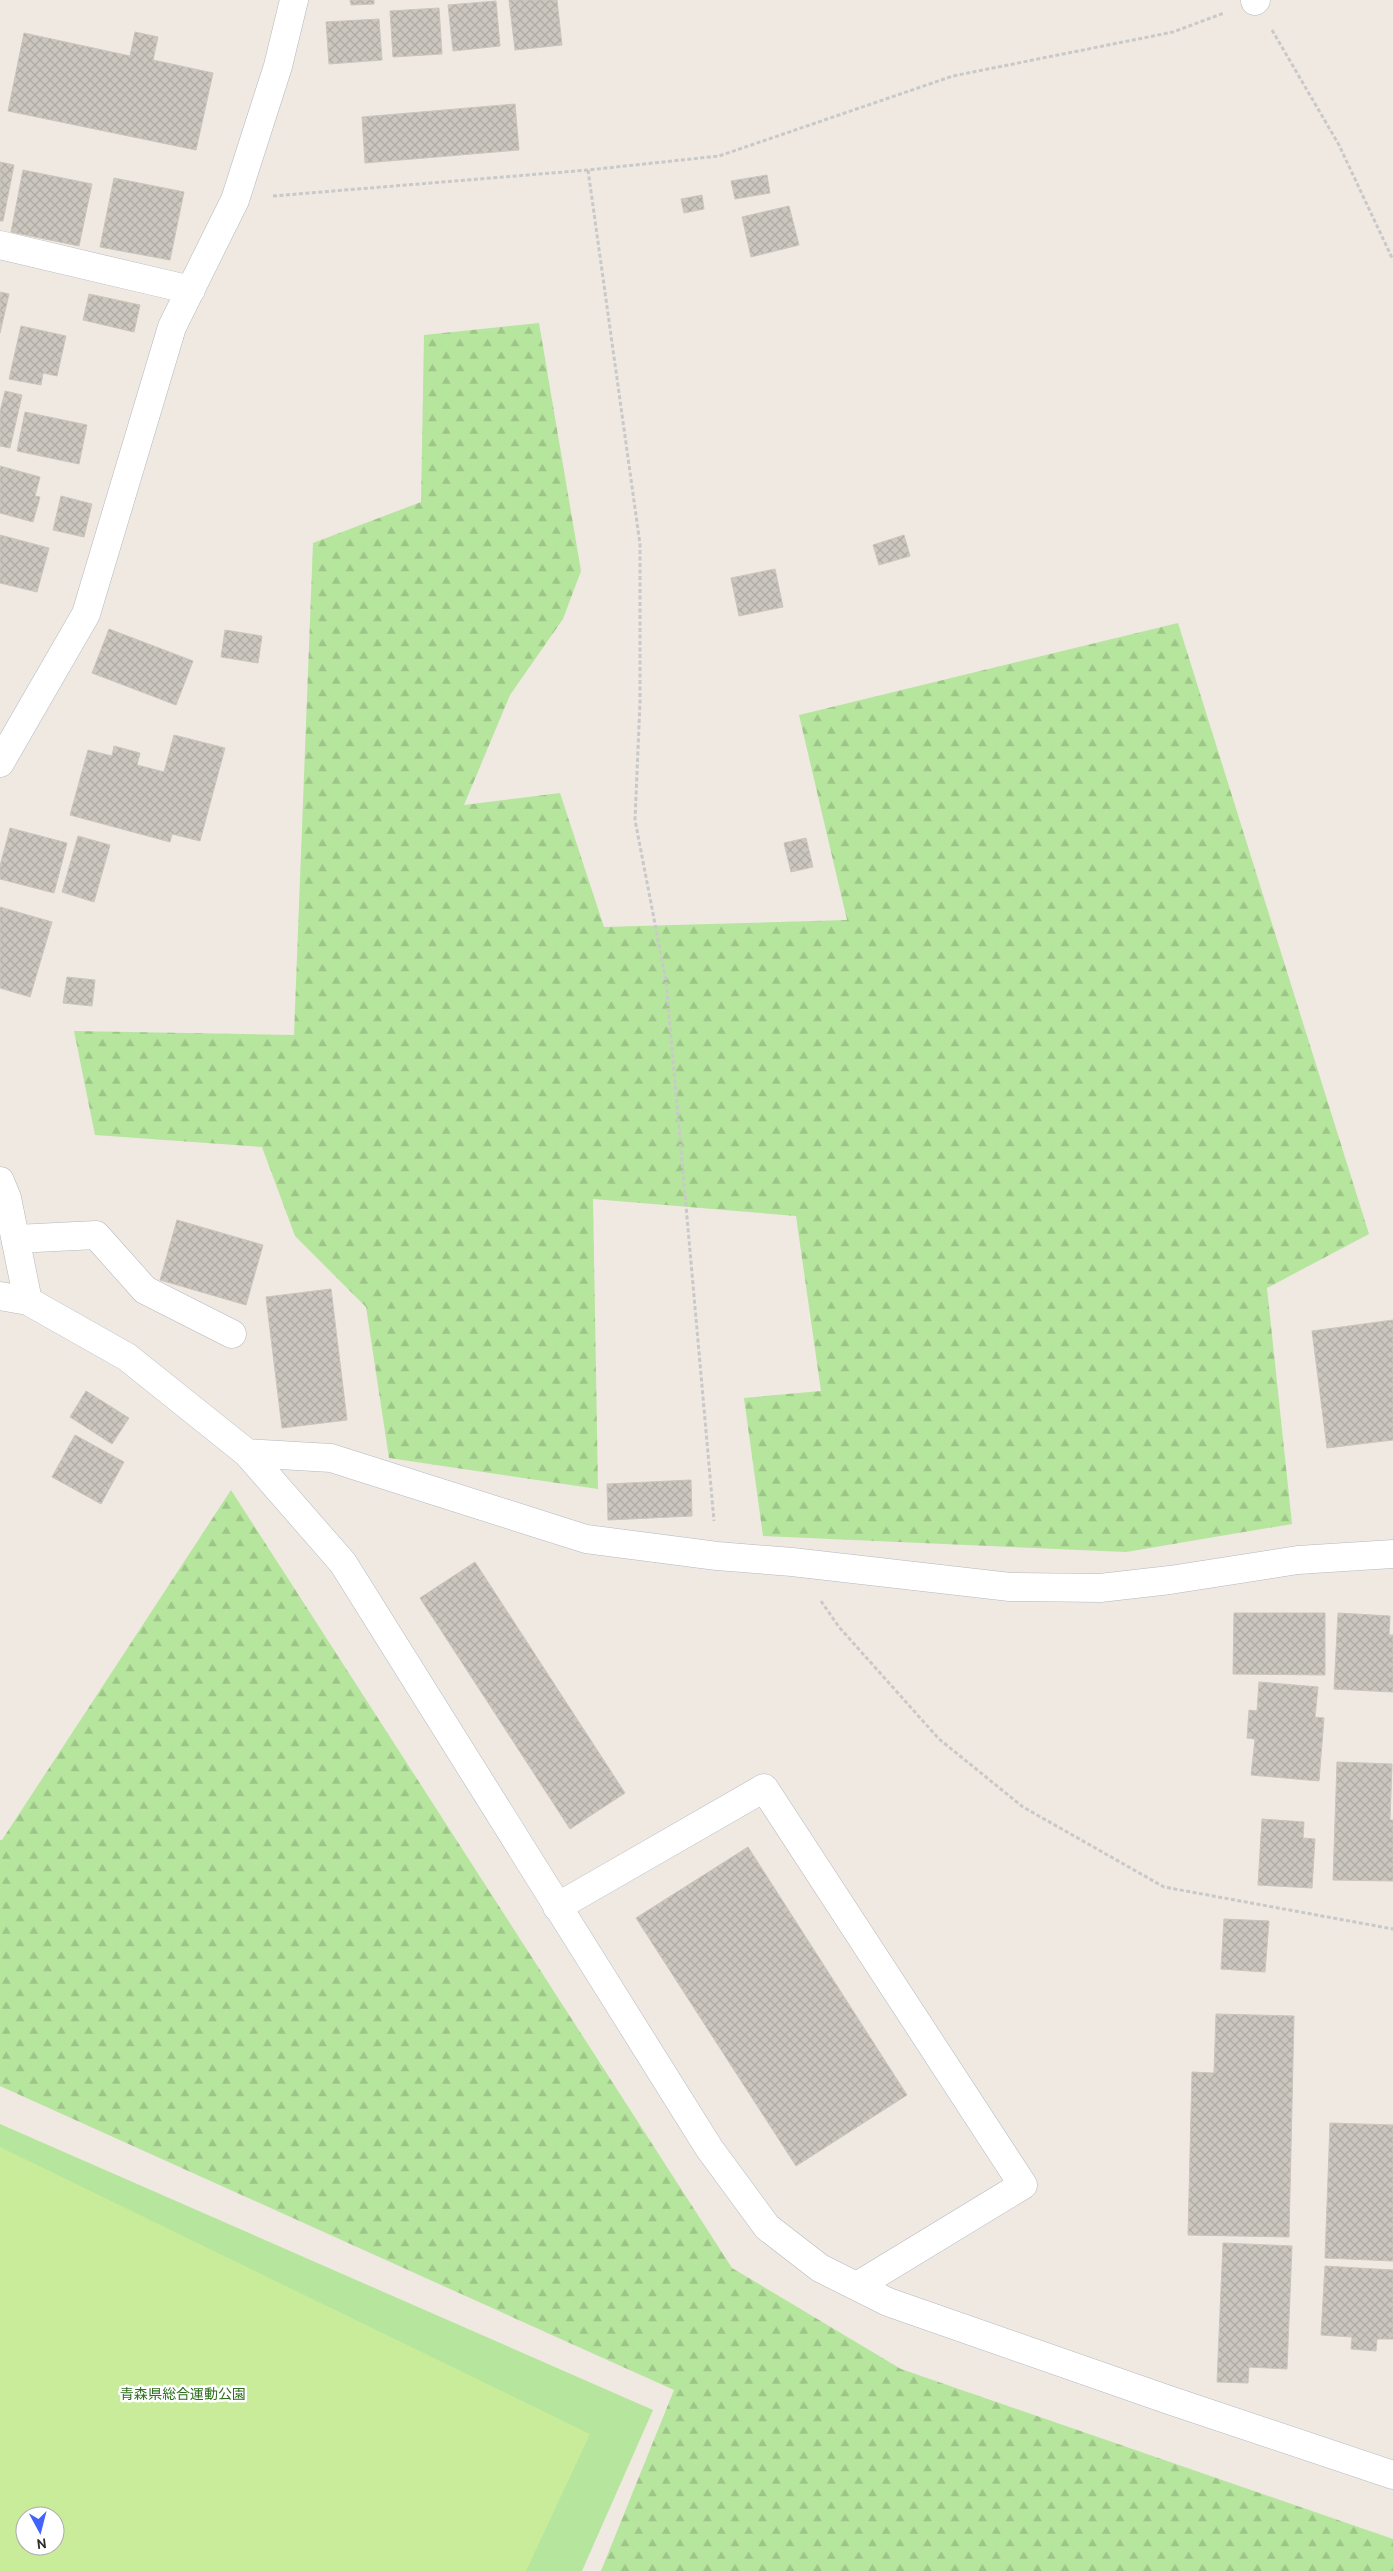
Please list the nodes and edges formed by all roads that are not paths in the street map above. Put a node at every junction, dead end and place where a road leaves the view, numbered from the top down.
1 (294, 0) edge
2 (0, 245) edge
3 (191, 290) junction
4 (0, 763) edge
5 (0, 1182) edge
6 (16, 1239) junction
7 (0, 1296) edge
8 (28, 1301) junction
9 (232, 1334) dead end
10 (247, 1453) junction
11 (1393, 1554) edge
12 (557, 1907) junction
13 (857, 2286) junction
14 (1393, 2475) edge

1 - 3 street
2 - 3 street
3 - 4 street
5 - 6 street
6 - 8 street
6 - 9 street
7 - 8 street
8 - 10 street
10 - 11 street
10 - 12 street
12 - 13 street
12 - 13 street
13 - 14 street

